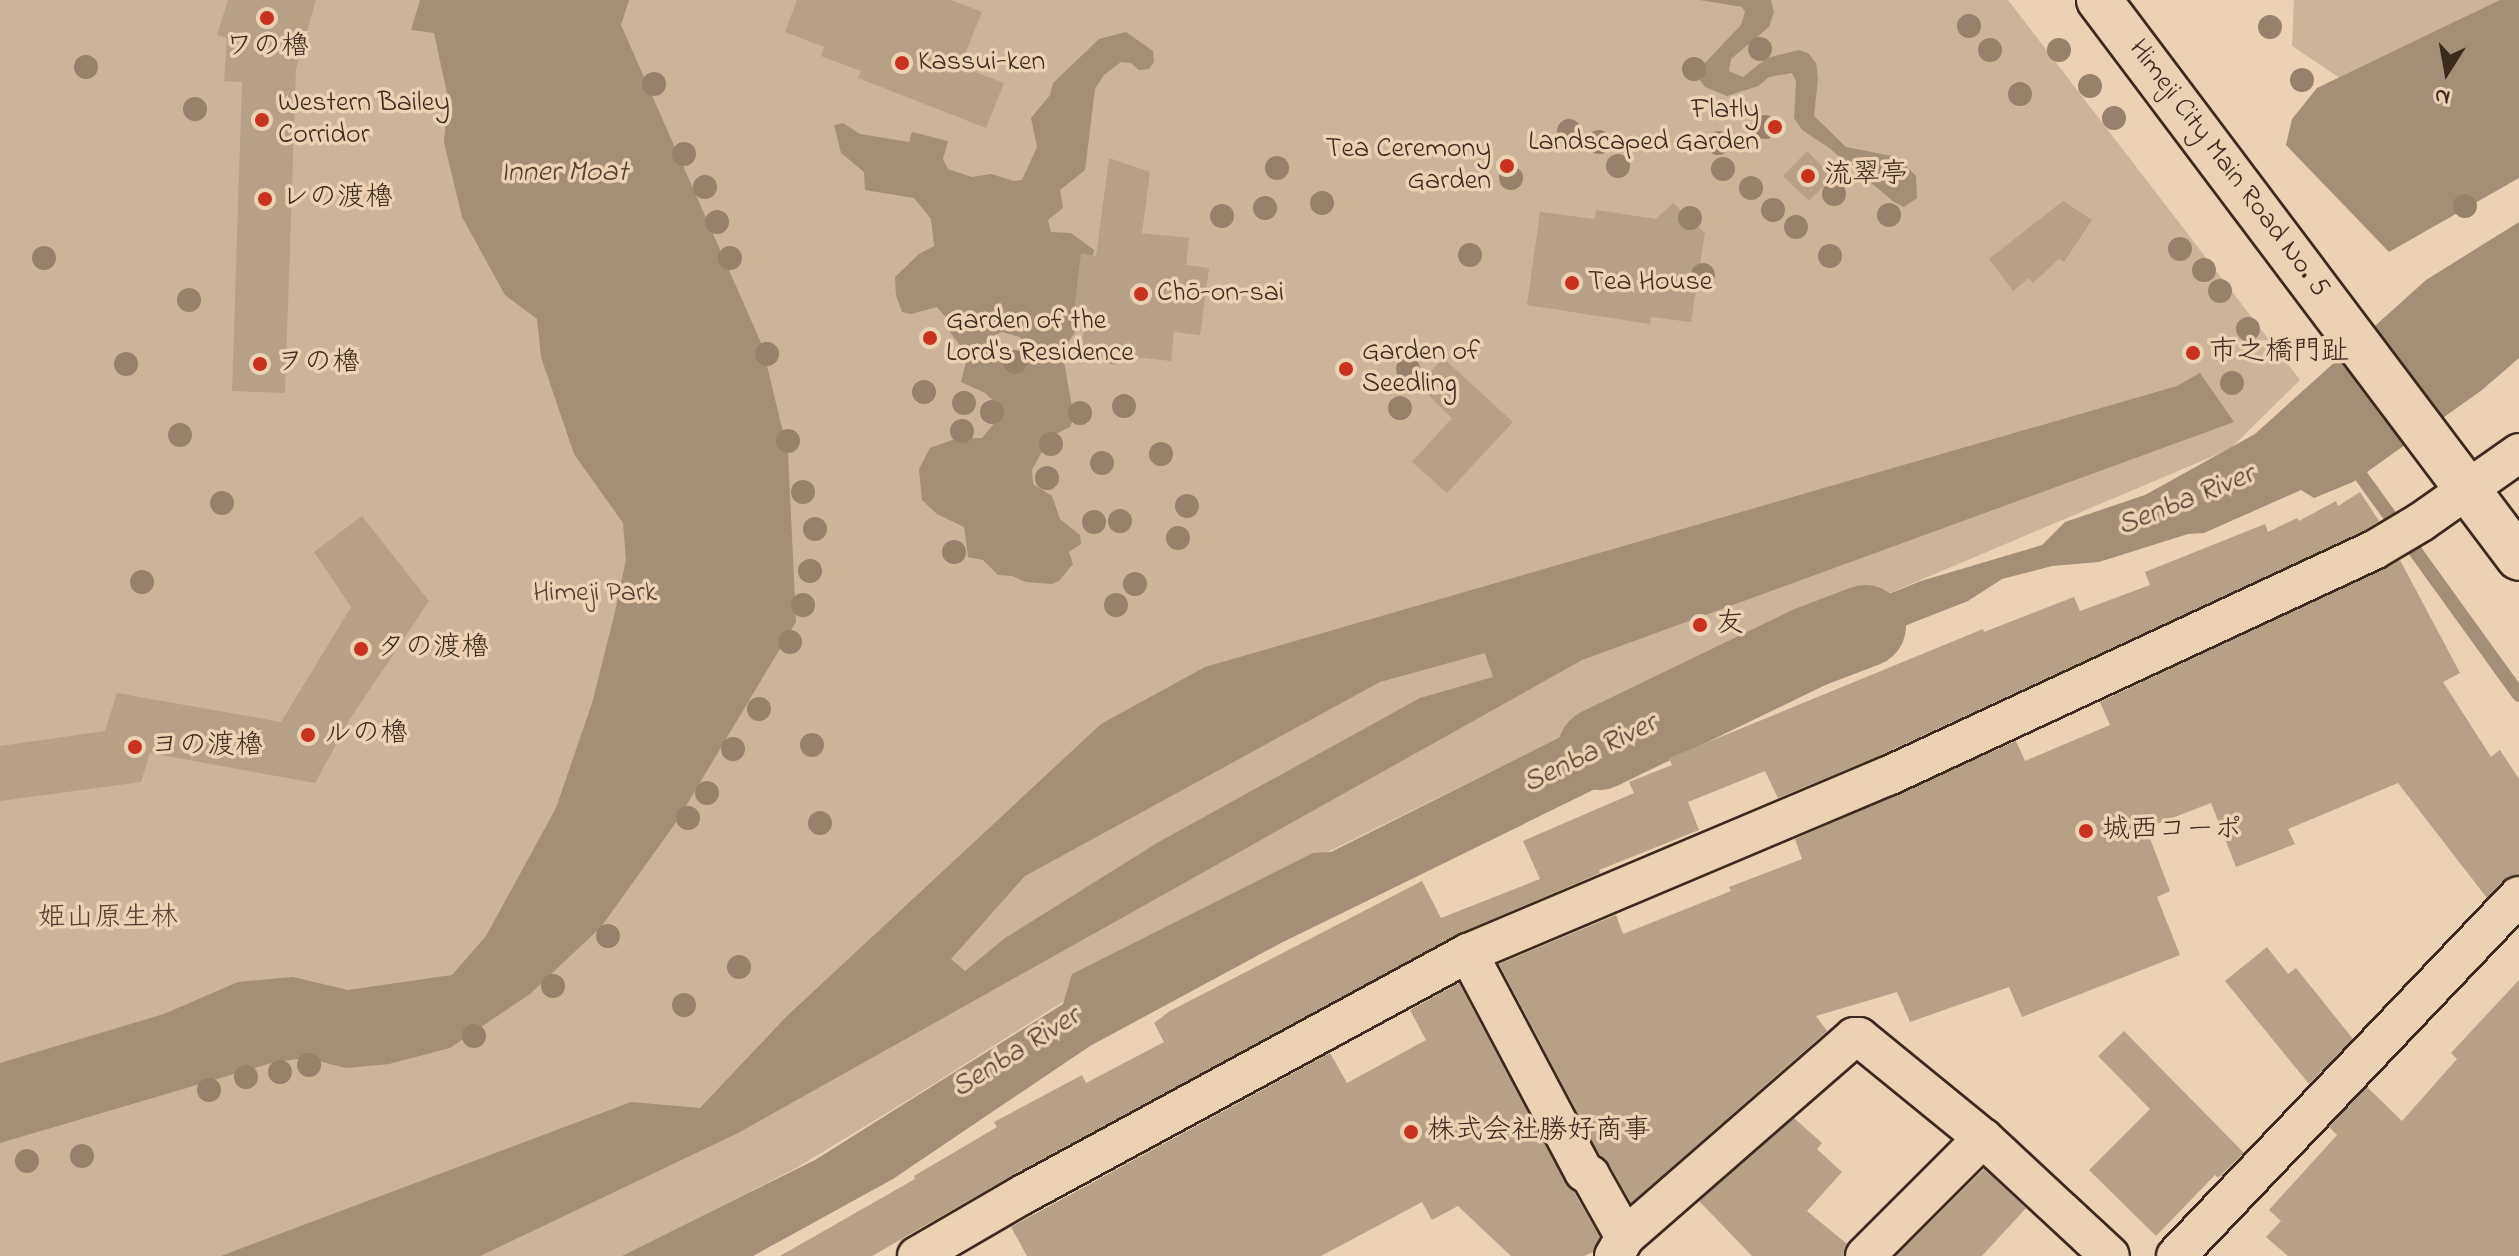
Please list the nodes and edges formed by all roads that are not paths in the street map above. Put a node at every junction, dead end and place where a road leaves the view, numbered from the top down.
1 (2099, 0) edge
2 (2519, 453) edge
3 (2469, 489) junction
4 (2519, 558) edge
5 (2519, 896) edge
6 (1468, 953) junction
7 (1983, 1138) junction
8 (1620, 1247) edge
9 (917, 1256) edge
10 (1865, 1256) edge
11 (2110, 1256) edge
12 (2176, 1256) edge

1 - 3 street, Himeji City Main Road No. 5
2 - 3 street
3 - 4 street, Himeji City Main Road No. 5
3 - 6 street
5 - 12 street
6 - 8 street
6 - 9 street
7 - 8 street
7 - 10 street
7 - 11 street

